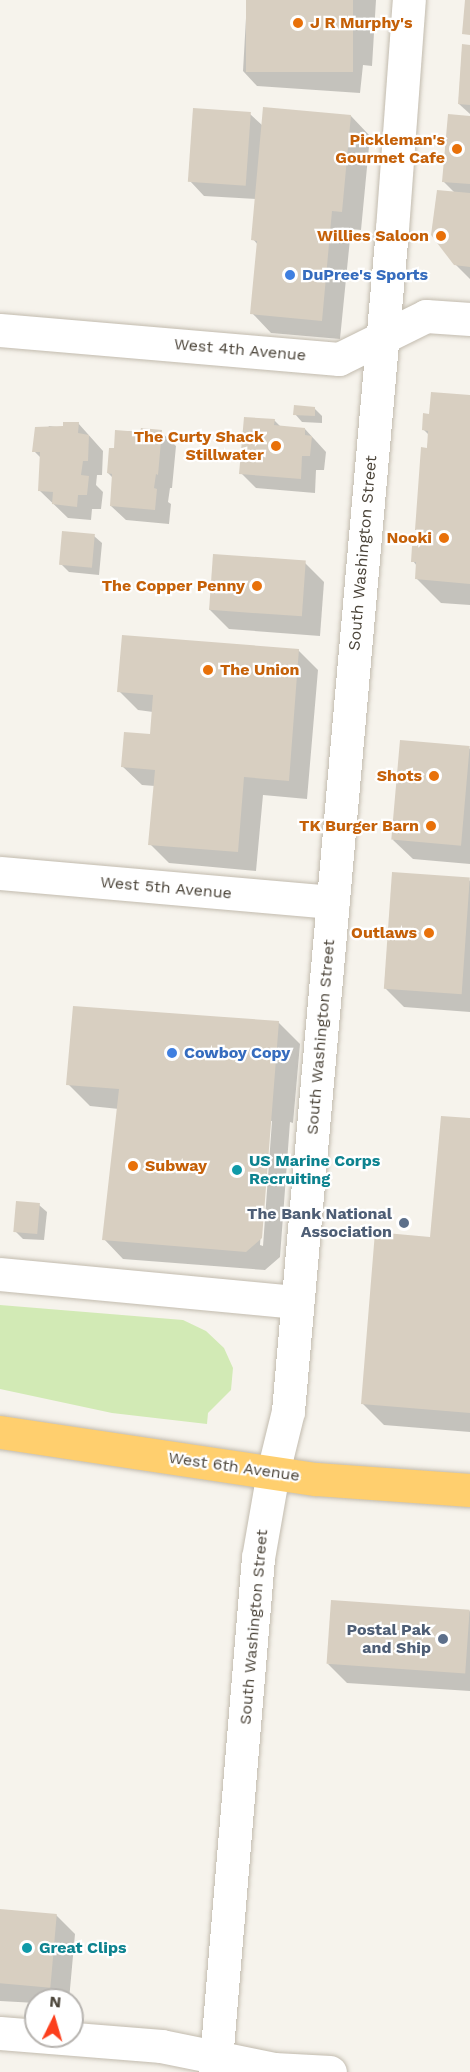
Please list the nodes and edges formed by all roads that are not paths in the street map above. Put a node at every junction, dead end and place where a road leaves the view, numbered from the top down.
1 (409, 0) edge
2 (470, 319) edge
3 (0, 330) edge
4 (383, 336) junction
5 (0, 873) edge
6 (333, 902) junction
7 (0, 1274) edge
8 (297, 1302) junction
9 (0, 1432) edge
10 (273, 1472) junction
11 (470, 1490) edge
12 (0, 2033) edge
13 (216, 2064) edge
14 (330, 2072) edge

1 - 4 street, South Washington Street
2 - 4 street, West 4th Avenue
3 - 4 street, West 4th Avenue
4 - 6 street, South Washington Street
5 - 6 street, West 5th Avenue
6 - 8 street, South Washington Street
7 - 8 street
8 - 10 street, South Washington Street
9 - 10 highway, West 6th Avenue
10 - 11 highway, West 6th Avenue
10 - 13 street, South Washington Street
12 - 13 street
13 - 14 street

